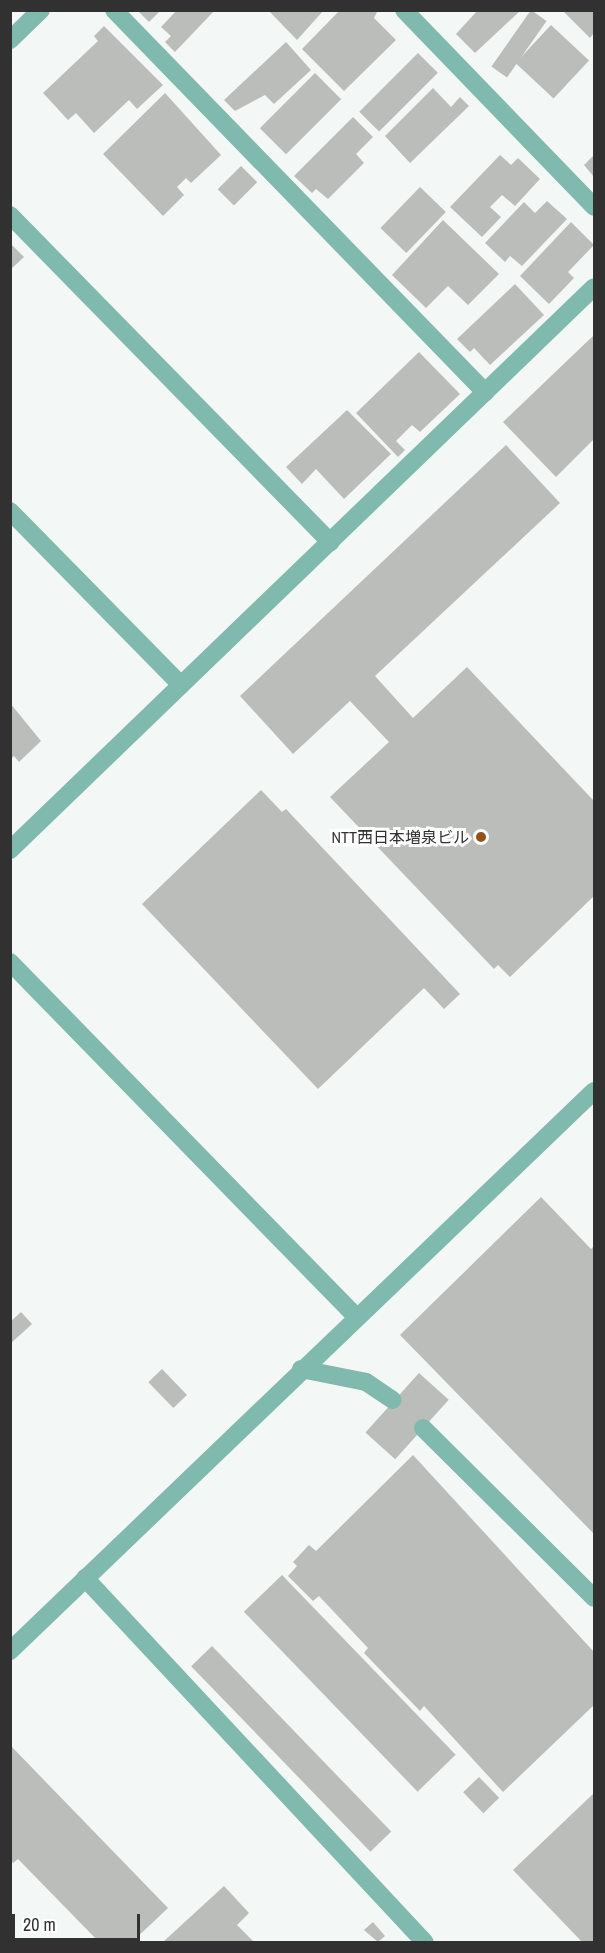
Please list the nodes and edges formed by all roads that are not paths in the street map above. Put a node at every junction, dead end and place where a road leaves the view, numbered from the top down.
1 (41, 10) edge
2 (114, 10) edge
3 (404, 10) edge
4 (10, 40) edge
5 (594, 207) edge
6 (10, 215) edge
7 (594, 287) edge
8 (485, 392) junction
9 (10, 511) edge
10 (330, 542) junction
11 (182, 685) junction
12 (10, 850) edge
13 (10, 962) edge
14 (594, 1091) edge
15 (355, 1316) junction
16 (301, 1369) junction
17 (393, 1400) dead end
18 (423, 1428) dead end
19 (85, 1578) junction
20 (594, 1598) edge
21 (10, 1651) edge
22 (425, 1942) edge

1 - 4 street
2 - 8 street
3 - 5 street
6 - 10 street
7 - 8 street
8 - 10 street
9 - 11 street
10 - 11 street
11 - 12 street
13 - 15 street
14 - 15 street
15 - 16 street
16 - 17 street
16 - 19 street
18 - 20 street
19 - 21 street
19 - 22 street

